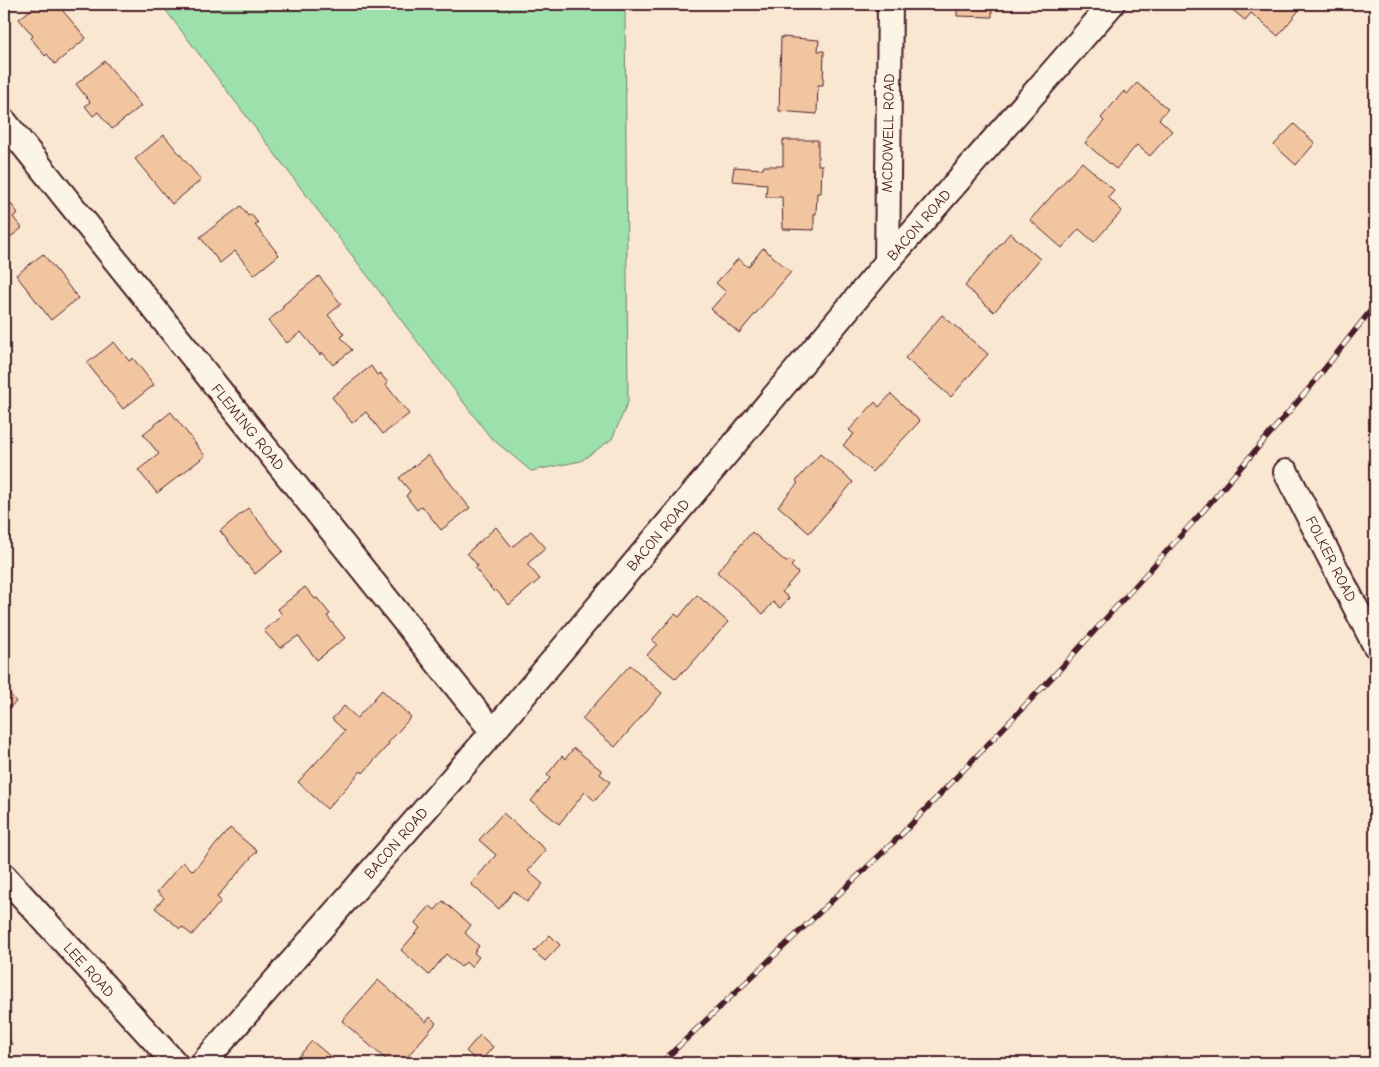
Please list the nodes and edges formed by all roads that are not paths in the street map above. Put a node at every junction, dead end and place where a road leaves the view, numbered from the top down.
1 (890, 4) edge
2 (1112, 4) edge
3 (4, 121) edge
4 (886, 262) junction
5 (1286, 472) dead end
6 (1375, 645) edge
7 (493, 732) junction
8 (4, 876) edge
9 (175, 1063) edge
10 (203, 1063) edge

1 - 4 street, MCDOWELL ROAD
2 - 4 street, BACON ROAD
3 - 7 street, FLEMING ROAD
4 - 7 street, BACON ROAD
5 - 6 street, FOLKER ROAD
7 - 10 street, BACON ROAD
8 - 9 street, LEE ROAD

